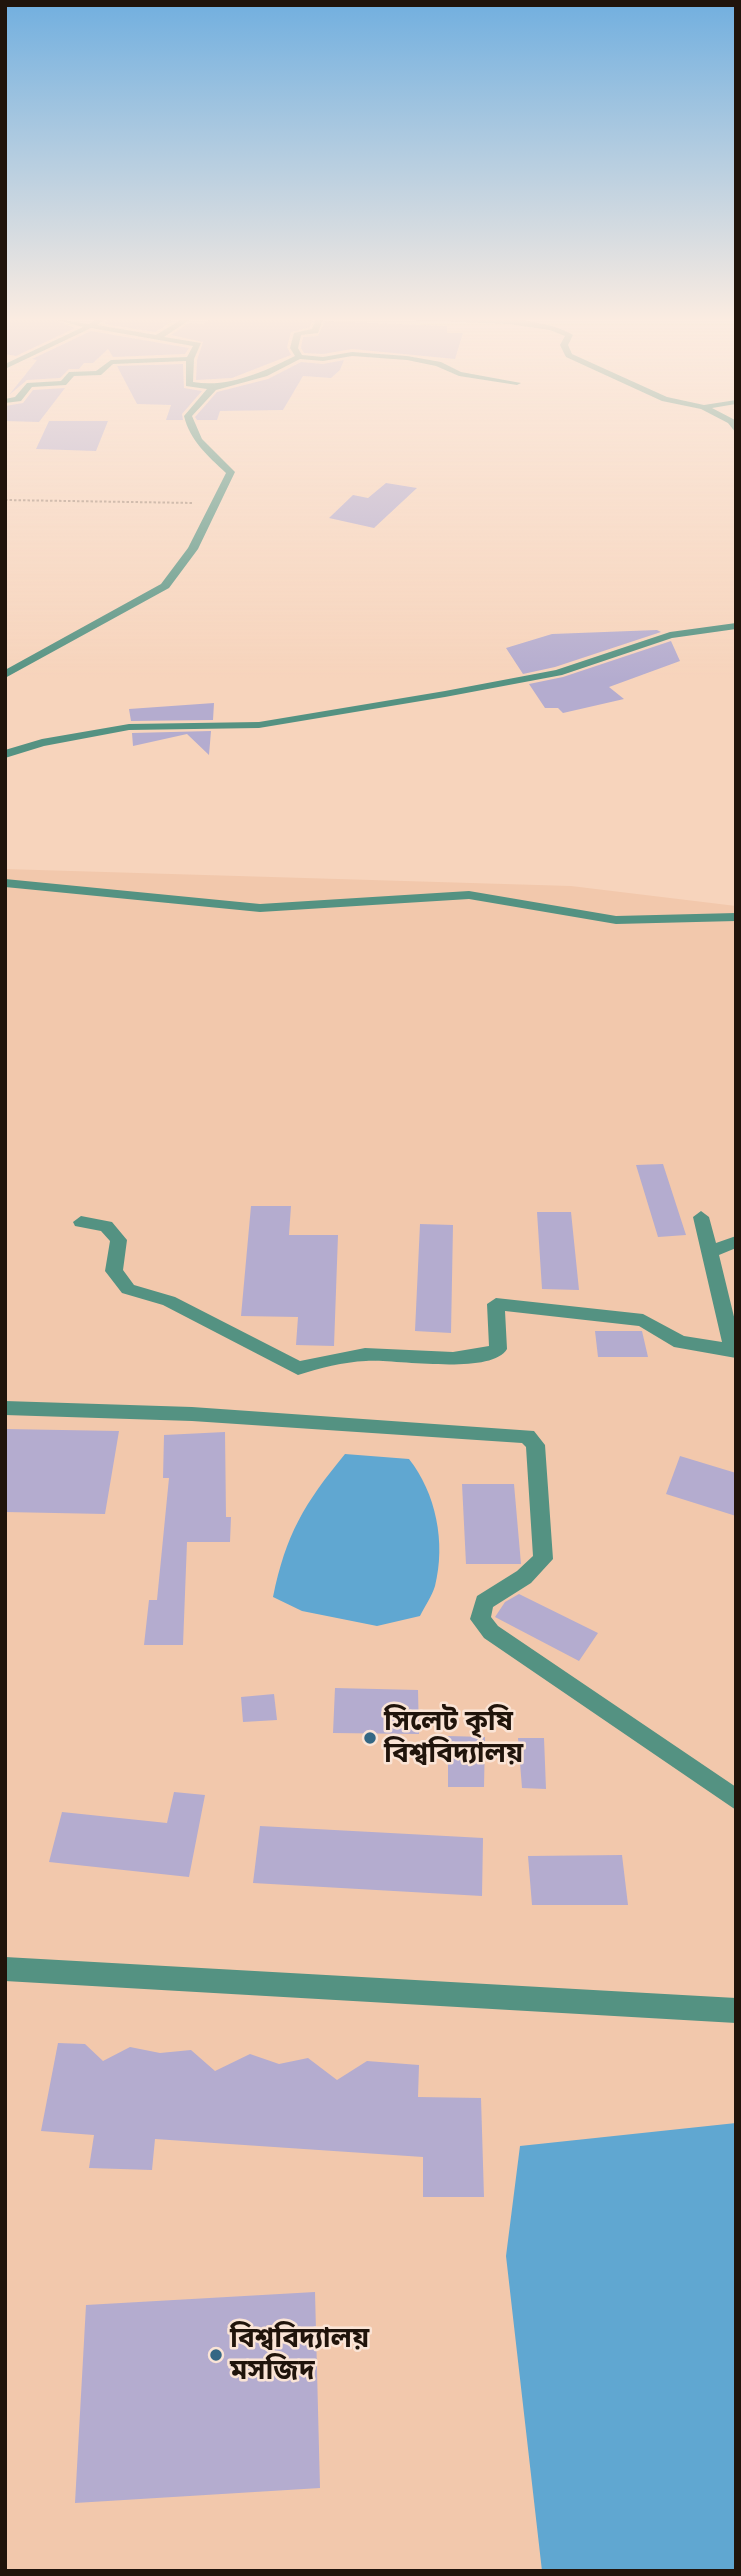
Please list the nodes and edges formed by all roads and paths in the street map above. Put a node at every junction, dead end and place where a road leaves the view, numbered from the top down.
1 (198, 439) edge
2 (5, 500) edge
3 (216, 505) junction
4 (736, 626) edge
5 (5, 675) edge
6 (5, 754) edge
7 (5, 883) edge
8 (736, 917) edge
9 (701, 1217) dead end
10 (81, 1222) dead end
11 (736, 1242) edge
12 (709, 1252) junction
13 (735, 1351) edge
14 (5, 1408) edge
15 (736, 1800) edge
16 (5, 1969) edge
17 (736, 2011) edge

1 - 3 street
2 - 3 path
3 - 5 street
4 - 6 street
7 - 8 street
9 - 12 street
10 - 13 street
11 - 12 street
12 - 13 street
14 - 15 street
16 - 17 street

